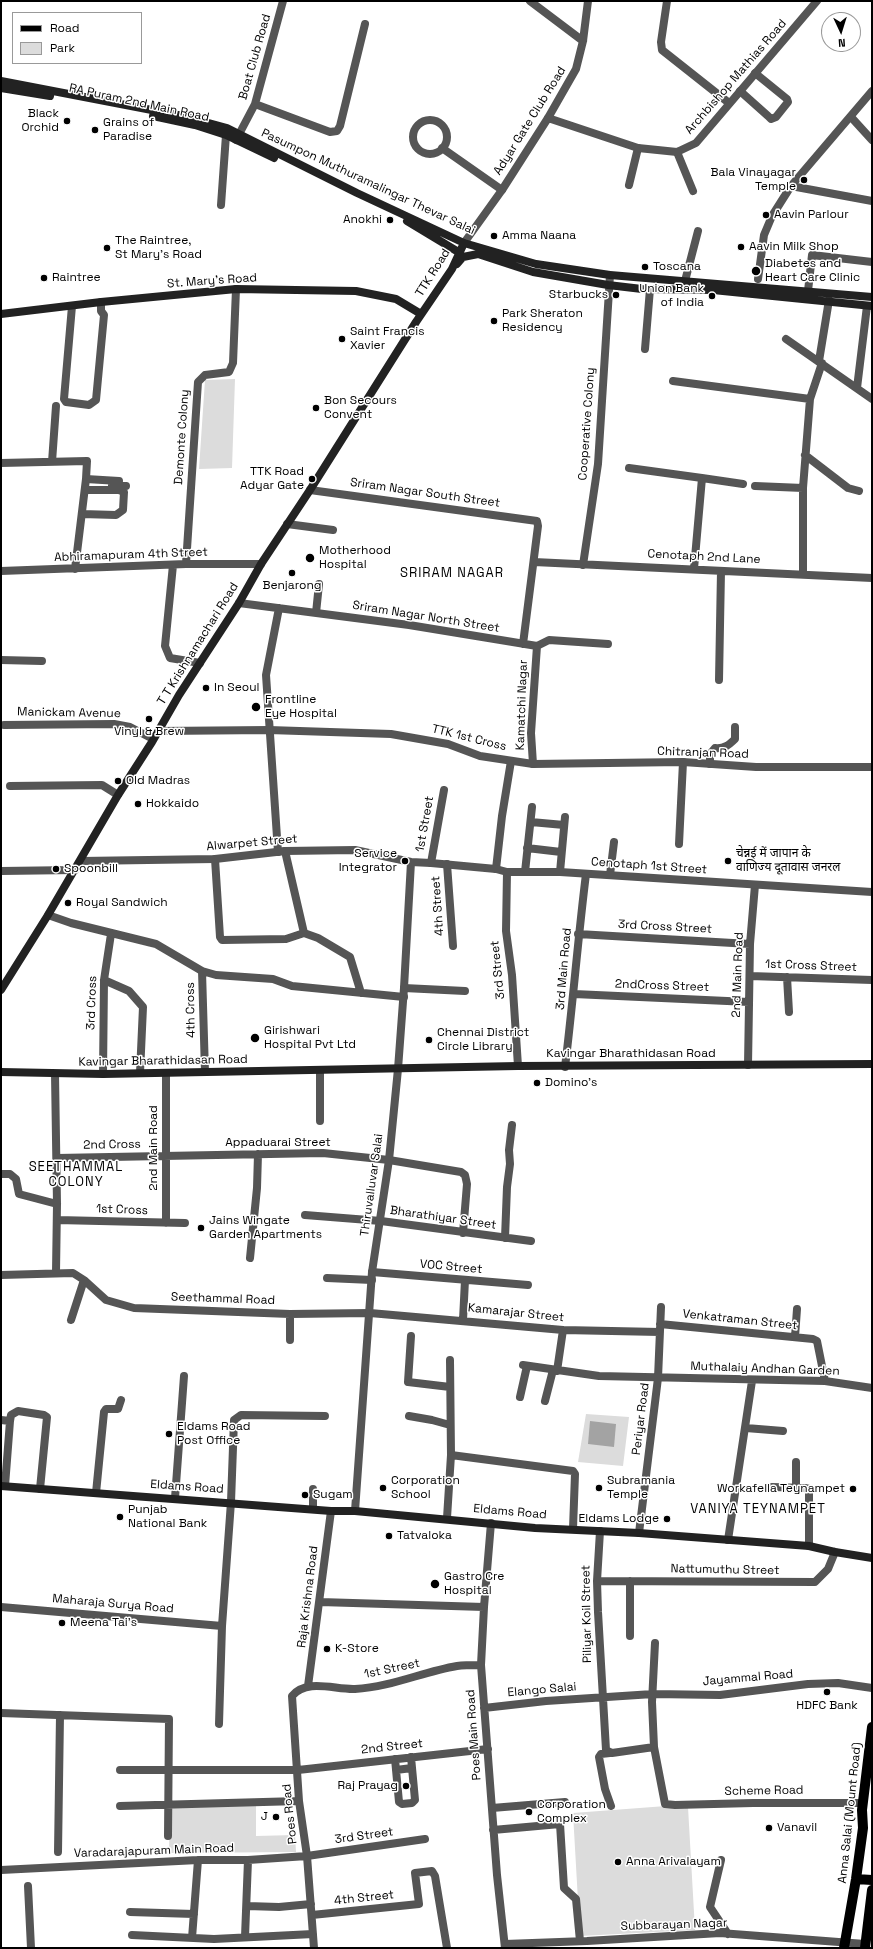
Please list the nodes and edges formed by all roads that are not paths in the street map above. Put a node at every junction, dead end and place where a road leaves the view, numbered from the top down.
1 (283, 1) edge
2 (530, 1) edge
3 (588, 1) edge
4 (666, 1) edge
5 (817, 1) edge
6 (365, 24) dead end
7 (583, 41) junction
8 (755, 73) junction
9 (1, 81) edge
10 (1, 88) edge
11 (740, 91) junction
12 (872, 92) edge
13 (729, 103) junction
14 (255, 104) junction
15 (851, 117) junction
16 (548, 118) junction
17 (226, 135) junction
18 (237, 137) junction
19 (872, 140) edge
20 (442, 148) junction
21 (638, 148) junction
22 (677, 152) junction
23 (629, 185) dead end
24 (791, 186) junction
25 (502, 190) junction
26 (693, 191) dead end
27 (872, 201) edge
28 (221, 205) dead end
29 (698, 231) dead end
30 (464, 243) junction
31 (460, 253) junction
32 (872, 262) edge
33 (452, 269) junction
34 (610, 274) junction
35 (758, 279) dead end
36 (685, 281) junction
37 (704, 282) junction
38 (608, 285) junction
39 (236, 289) junction
40 (650, 289) junction
41 (713, 290) junction
42 (808, 291) junction
43 (872, 297) edge
44 (829, 300) junction
45 (101, 302) junction
46 (72, 306) junction
47 (869, 306) edge
48 (1, 314) edge
49 (421, 314) junction
50 (786, 339) dead end
51 (645, 349) dead end
52 (820, 362) junction
53 (673, 381) dead end
54 (857, 388) junction
55 (810, 399) junction
56 (872, 399) edge
57 (56, 406) dead end
58 (805, 454) junction
59 (52, 462) junction
60 (1, 463) edge
61 (629, 468) dead end
62 (702, 478) junction
63 (125, 483) dead end
64 (743, 484) dead end
65 (86, 485) junction
66 (755, 486) dead end
67 (803, 488) junction
68 (310, 490) junction
69 (859, 491) dead end
70 (82, 514) junction
71 (287, 524) junction
72 (333, 530) dead end
73 (534, 562) junction
74 (186, 564) junction
75 (261, 564) junction
76 (173, 565) junction
77 (583, 565) junction
78 (694, 569) junction
79 (75, 570) junction
80 (1, 571) edge
81 (721, 571) junction
82 (803, 574) junction
83 (872, 578) edge
84 (319, 584) dead end
85 (239, 603) junction
86 (279, 608) junction
87 (316, 613) junction
88 (523, 644) junction
89 (608, 644) dead end
90 (537, 646) junction
91 (1, 660) edge
92 (42, 661) dead end
93 (200, 663) junction
94 (719, 680) dead end
95 (4, 725) dead end
96 (736, 727) dead end
97 (159, 730) junction
98 (269, 730) junction
99 (153, 739) junction
100 (511, 761) junction
101 (683, 762) junction
102 (533, 764) junction
103 (710, 764) junction
104 (872, 767) edge
105 (10, 786) dead end
106 (444, 790) dead end
107 (118, 795) junction
108 (532, 807) dead end
109 (531, 822) junction
110 (614, 842) dead end
111 (679, 844) dead end
112 (528, 848) junction
113 (281, 851) junction
114 (561, 852) junction
115 (215, 859) junction
116 (81, 861) junction
117 (411, 862) junction
118 (431, 862) junction
119 (447, 864) junction
120 (496, 869) junction
121 (75, 870) junction
122 (1, 871) edge
123 (507, 872) junction
124 (526, 872) junction
125 (560, 872) junction
126 (586, 874) junction
127 (610, 875) junction
128 (755, 886) junction
129 (872, 892) edge
130 (48, 915) junction
131 (304, 933) junction
132 (110, 934) junction
133 (578, 934) junction
134 (750, 944) junction
135 (453, 946) dead end
136 (202, 971) junction
137 (750, 976) junction
138 (788, 977) junction
139 (104, 980) junction
140 (872, 980) edge
141 (404, 988) junction
142 (1, 990) edge
143 (465, 991) dead end
144 (361, 993) junction
145 (574, 994) junction
146 (404, 997) junction
147 (748, 1002) junction
148 (789, 1012) dead end
149 (872, 1064) edge
150 (748, 1065) junction
151 (518, 1066) junction
152 (565, 1067) junction
153 (320, 1070) junction
154 (398, 1070) junction
155 (1, 1072) edge
156 (205, 1072) junction
157 (140, 1073) junction
158 (166, 1073) junction
159 (55, 1074) junction
160 (103, 1074) junction
161 (320, 1121) dead end
162 (512, 1125) dead end
163 (258, 1154) junction
164 (167, 1156) junction
165 (57, 1158) junction
166 (389, 1160) junction
167 (1, 1174) edge
168 (58, 1204) junction
169 (305, 1215) dead end
170 (57, 1220) junction
171 (381, 1221) junction
172 (166, 1223) junction
173 (185, 1223) dead end
174 (464, 1233) junction
175 (505, 1238) junction
176 (530, 1241) dead end
177 (250, 1258) dead end
178 (56, 1272) junction
179 (372, 1272) junction
180 (1, 1275) edge
181 (327, 1278) dead end
182 (84, 1280) junction
183 (372, 1280) junction
184 (465, 1280) junction
185 (528, 1286) dead end
186 (661, 1307) dead end
187 (797, 1309) dead end
188 (370, 1313) junction
189 (290, 1314) junction
190 (71, 1320) dead end
191 (463, 1320) junction
192 (660, 1328) junction
193 (564, 1330) junction
194 (411, 1336) dead end
195 (795, 1337) junction
196 (290, 1340) dead end
197 (450, 1360) dead end
198 (555, 1371) junction
199 (184, 1376) dead end
200 (658, 1378) junction
201 (752, 1381) junction
202 (825, 1381) junction
203 (450, 1387) junction
204 (872, 1388) edge
205 (520, 1396) dead end
206 (121, 1400) dead end
207 (545, 1401) dead end
208 (325, 1416) dead end
209 (409, 1416) dead end
210 (5, 1420) edge
211 (450, 1426) junction
212 (746, 1428) junction
213 (783, 1431) dead end
214 (450, 1455) junction
215 (796, 1462) dead end
216 (3, 1486) edge
217 (772, 1487) dead end
218 (796, 1488) junction
219 (40, 1489) junction
220 (313, 1489) dead end
221 (96, 1493) junction
222 (175, 1498) junction
223 (231, 1502) junction
224 (313, 1509) junction
225 (331, 1511) junction
226 (355, 1511) junction
227 (447, 1518) junction
228 (491, 1523) junction
229 (573, 1529) junction
230 (600, 1531) junction
231 (639, 1533) junction
232 (728, 1540) junction
233 (809, 1546) junction
234 (835, 1552) junction
235 (872, 1558) edge
236 (597, 1581) junction
237 (630, 1581) junction
238 (320, 1602) junction
239 (1, 1607) edge
240 (484, 1607) junction
241 (222, 1626) junction
242 (630, 1636) dead end
243 (655, 1643) dead end
244 (481, 1665) junction
245 (308, 1686) junction
246 (872, 1688) edge
247 (652, 1694) junction
248 (603, 1697) junction
249 (484, 1708) junction
250 (1, 1713) edge
251 (60, 1715) junction
252 (219, 1724) dead end
253 (872, 1727) edge
254 (654, 1747) junction
255 (488, 1749) junction
256 (610, 1753) junction
257 (411, 1757) junction
258 (395, 1759) junction
259 (412, 1768) junction
260 (120, 1770) dead end
261 (170, 1770) junction
262 (298, 1770) junction
263 (396, 1770) junction
264 (299, 1801) junction
265 (565, 1802) dead end
266 (863, 1803) junction
267 (169, 1805) junction
268 (120, 1806) dead end
269 (611, 1806) dead end
270 (492, 1808) junction
271 (493, 1830) junction
272 (168, 1836) dead end
273 (424, 1839) dead end
274 (58, 1852) dead end
275 (307, 1856) junction
276 (198, 1860) junction
277 (248, 1860) junction
278 (721, 1860) dead end
279 (1, 1870) edge
280 (856, 1879) junction
281 (872, 1880) edge
282 (28, 1886) dead end
283 (872, 1890) edge
284 (311, 1904) junction
285 (248, 1906) junction
286 (130, 1912) dead end
287 (194, 1914) junction
288 (312, 1915) junction
289 (313, 1934) junction
290 (728, 1934) junction
291 (132, 1935) dead end
292 (245, 1937) junction
293 (192, 1938) junction
294 (585, 1943) edge
295 (844, 1945) edge
296 (505, 1946) edge
297 (865, 1946) edge
298 (31, 1948) edge
299 (314, 1948) edge
300 (447, 1948) edge

1 - 14 street, Boat Club Road
2 - 7 street
3 - 7 street, Adyar Gate Club Road
4 - 13 street
5 - 8 street, Archbishop Mathias Road
6 - 14 street
7 - 16 street, Adyar Gate Club Road
8 - 11 street, Archbishop Mathias Road
8 - 11 street
9 - 18 main road, Pasumpon Muthuramalingar Thevar Salai
10 - 17 main road, RA Puram 2nd Main Road
11 - 13 street, Archbishop Mathias Road
12 - 15 street
13 - 22 street, Archbishop Mathias Road
14 - 18 street, Boat Club Road
15 - 19 street
15 - 24 street
16 - 21 street
16 - 25 street, Adyar Gate Club Road
17 - 18 main road, RA Puram 2nd Main Road
17 - 28 street
18 - 30 main road, Pasumpon Muthuramalingar Thevar Salai
18 - 31 main road, RA Puram 2nd Main Road
20 - 20 street
20 - 25 street
21 - 22 street
21 - 23 street
22 - 26 street
24 - 27 street
24 - 35 street
25 - 30 street, Adyar Gate Club Road
29 - 36 street
30 - 31 main road, TTK Road
30 - 34 main road, Pasumpon Muthuramalingar Thevar Salai
31 - 33 main road, TTK Road
32 - 42 street
33 - 38 main road, Pasumpon Muthuramalingar Thevar Salai
33 - 49 main road, TTK Road
34 - 36 main road, Pasumpon Muthuramalingar Thevar Salai
34 - 38 street, Cooperative Colony
36 - 37 main road, Pasumpon Muthuramalingar Thevar Salai
37 - 41 main road
37 - 42 main road, Pasumpon Muthuramalingar Thevar Salai
38 - 40 main road, Pasumpon Muthuramalingar Thevar Salai
38 - 77 street, Cooperative Colony
39 - 45 main road, St. Mary's Road
39 - 49 main road, St. Mary's Road
39 - 74 street, Demonte Colony
40 - 41 main road, Pasumpon Muthuramalingar Thevar Salai
40 - 51 street
41 - 44 main road, Pasumpon Muthuramalingar Thevar Salai
42 - 43 main road, Pasumpon Muthuramalingar Thevar Salai
44 - 47 main road, Pasumpon Muthuramalingar Thevar Salai
44 - 52 street
45 - 46 main road, St. Mary's Road
45 - 46 street
46 - 48 main road, St. Mary's Road
47 - 54 street
49 - 68 main road, T T Krishnamachari Road
50 - 52 street
52 - 54 street
52 - 55 street
53 - 55 street
54 - 56 street
55 - 58 street
57 - 59 street
58 - 67 street
58 - 69 street
59 - 60 street
59 - 65 street
61 - 62 street
62 - 64 street
62 - 78 street
63 - 65 street
65 - 70 street
65 - 70 street
66 - 67 street
67 - 82 street
68 - 71 main road, T T Krishnamachari Road
68 - 73 street, Sriram Nagar South Street
70 - 79 street
71 - 72 street
71 - 75 main road, T T Krishnamachari Road
73 - 77 street, Cenotaph 2nd Lane
73 - 88 street
74 - 75 street, Abhiramapuram 4th Street
74 - 76 street, Abhiramapuram 4th Street
75 - 85 main road, T T Krishnamachari Road
76 - 79 street, Abhiramapuram 4th Street
76 - 93 street
77 - 78 street, Cenotaph 2nd Lane
78 - 81 street, Cenotaph 2nd Lane
79 - 80 street, Abhiramapuram 4th Street
81 - 82 street, Cenotaph 2nd Lane
81 - 94 street
82 - 83 street, Cenotaph 2nd Lane
84 - 87 street
85 - 86 street, Sriram Nagar North Street
85 - 93 main road, T T Krishnamachari Road
86 - 87 street, Sriram Nagar North Street
86 - 98 street
87 - 88 street, Sriram Nagar North Street
88 - 90 street, Sriram Nagar North Street
89 - 90 street, Sriram Nagar North Street
90 - 102 street, Kamatchi Nagar
91 - 92 street
93 - 97 main road, T T Krishnamachari Road
95 - 99 street, Manickam Avenue
96 - 103 street
97 - 98 street, TTK 1st Cross
97 - 99 main road, T T Krishnamachari Road
98 - 100 street, TTK 1st Cross
98 - 113 street
99 - 107 main road, T T Krishnamachari Road
100 - 102 street, TTK 1st Cross
100 - 120 street
101 - 102 street, Chitranjan Road
101 - 103 street, Chitranjan Road
101 - 111 street
103 - 104 street, Chitranjan Road
105 - 107 street
106 - 118 street, 1st Street
107 - 116 main road, T T Krishnamachari Road
108 - 109 street
109 - 112 street
109 - 114 street
110 - 127 street
112 - 114 street
112 - 124 street
113 - 115 street, Alwarpet Street
113 - 117 street, Alwarpet Street
113 - 131 street
114 - 125 street
115 - 116 street, Alwarpet Street
115 - 131 street
116 - 121 main road, T T Krishnamachari Road
117 - 118 street, Alwarpet Street
117 - 141 street, Thiruvalluvar Salai
118 - 119 street, Alwarpet Street
119 - 120 street, Alwarpet Street
119 - 135 street, 4th Street
120 - 123 street, Cenotaph 1st Street
121 - 122 street
121 - 130 main road, T T Krishnamachari Road
123 - 124 street, Cenotaph 1st Street
123 - 151 street, 3rd Street
124 - 125 street, Cenotaph 1st Street
125 - 126 street, Cenotaph 1st Street
126 - 127 street, Cenotaph 1st Street
126 - 133 street, 3rd Main Road
127 - 128 street, Cenotaph 1st Street
128 - 129 street, Cenotaph 1st Street
128 - 134 street, 2nd Main Road
130 - 132 street
130 - 142 main road, T T Krishnamachari Road
131 - 144 street
132 - 136 street
132 - 139 street, 3rd Cross
133 - 134 street, 3rd Cross Street
133 - 145 street, 3rd Main Road
134 - 137 street, 2nd Main Road
136 - 144 street
136 - 156 street, 4th Cross
137 - 138 street, 1st Cross Street
137 - 147 street, 2nd Main Road
138 - 140 street, 1st Cross Street
138 - 148 street
139 - 157 street
139 - 160 street, 3rd Cross
141 - 143 street
141 - 146 street, Thiruvalluvar Salai
144 - 146 street
145 - 147 street, 2ndCross Street
145 - 152 street, 3rd Main Road
146 - 154 street, Thiruvalluvar Salai
147 - 150 street, 2nd Main Road
149 - 150 main road, Kavingar Bharathidasan Road
150 - 152 main road, Kavingar Bharathidasan Road
151 - 152 main road, Kavingar Bharathidasan Road
151 - 154 main road, Kavingar Bharathidasan Road
153 - 154 main road, Kavingar Bharathidasan Road
153 - 156 main road, Kavingar Bharathidasan Road
153 - 161 street
154 - 166 street, Thiruvalluvar Salai
155 - 159 main road, Kavingar Bharathidasan Road
156 - 158 main road, Kavingar Bharathidasan Road
157 - 158 main road, Kavingar Bharathidasan Road
157 - 160 main road, Kavingar Bharathidasan Road
158 - 164 street, 2nd Main Road
159 - 160 main road, Kavingar Bharathidasan Road
159 - 165 street
162 - 175 street
163 - 164 street, Appaduarai Street
163 - 166 street, Appaduarai Street
163 - 177 street
164 - 165 street, 2nd Cross
164 - 172 street, 2nd Main Road
165 - 168 street
166 - 171 street, Thiruvalluvar Salai
166 - 174 street, Appaduarai Street
167 - 168 street
168 - 170 street
169 - 171 street, Bharathiyar Street
170 - 172 street, 1st Cross
170 - 178 street
171 - 174 street, Bharathiyar Street
171 - 179 street, Thiruvalluvar Salai
172 - 173 street, 1st Cross
174 - 175 street, Bharathiyar Street
175 - 176 street, Bharathiyar Street
178 - 180 street, Seethammal Road
178 - 182 street, Seethammal Road
179 - 183 street, Thiruvalluvar Salai
179 - 184 street, VOC Street
181 - 183 street
182 - 189 street, Seethammal Road
182 - 190 street
183 - 188 street, Thiruvalluvar Salai
184 - 185 street, VOC Street
184 - 191 street
186 - 192 street, Periyar Road
187 - 195 street
188 - 189 street, Seethammal Road
188 - 191 street, Kamarajar Street
188 - 226 street, Thiruvalluvar Salai
189 - 196 street
191 - 193 street, Kamarajar Street
192 - 193 street, Kamarajar Street
192 - 195 street, Venkatraman Street
192 - 200 street, Periyar Road
193 - 198 street
194 - 203 street
195 - 202 street, Venkatraman Street
197 - 203 street
198 - 200 street
198 - 205 street
198 - 207 street
199 - 222 street
200 - 201 street, Muthalaiy Andhan Garden
200 - 231 street, Periyar Road
201 - 202 street, Muthalaiy Andhan Garden
201 - 212 street
202 - 204 street, Muthalaiy Andhan Garden
203 - 211 street
206 - 221 street
208 - 223 street
209 - 211 street
210 - 216 street
210 - 219 street
211 - 214 street
212 - 213 street
212 - 232 street
214 - 227 street
214 - 229 street
215 - 218 street
216 - 219 main road, Eldams Road
217 - 218 street
218 - 233 street
219 - 221 main road, Eldams Road
220 - 224 street
221 - 222 main road, Eldams Road
222 - 223 main road, Eldams Road
223 - 224 main road, Eldams Road
223 - 241 street
224 - 225 main road, Eldams Road
225 - 226 main road, Eldams Road
225 - 238 street, Raja Krishna Road
226 - 227 main road, Eldams Road
227 - 228 main road, Eldams Road
228 - 229 main road, Eldams Road
228 - 240 street, Poes Main Road
229 - 230 main road, Eldams Road
230 - 231 main road, Eldams Road
230 - 236 street, Piliyar Koil Street
231 - 232 main road, Eldams Road
232 - 233 main road, Eldams Road
233 - 234 main road, Eldams Road
234 - 235 main road, Eldams Road
234 - 237 street, Nattumuthu Street
236 - 237 street, Nattumuthu Street
236 - 248 street, Piliyar Koil Street
237 - 242 street
238 - 240 street
238 - 245 street, Raja Krishna Road
239 - 241 street, Maharaja Surya Road
240 - 244 street, Poes Main Road
241 - 252 street
243 - 247 street
244 - 245 street, 1st Street
244 - 249 street, Poes Main Road
245 - 262 street, Poes Road
246 - 247 street, Jayammal Road
247 - 248 street, Jayammal Road
247 - 254 street
248 - 249 street, Elango Salai
248 - 256 street, Piliyar Koil Street
249 - 255 street, Poes Main Road
250 - 251 street
251 - 261 street
251 - 274 street
253 - 266 main road, Anna Salai (Mount Road)
254 - 256 street
254 - 266 street, Scheme Road
255 - 257 street, 2nd Street
255 - 270 street, Poes Main Road
256 - 269 street
257 - 258 street, 2nd Street
257 - 259 street
258 - 262 street, 2nd Street
258 - 263 street
259 - 263 street
259 - 263 street
260 - 261 street, 2nd Street
261 - 262 street, 2nd Street
261 - 267 street
262 - 264 street, Poes Road
264 - 267 street
264 - 275 street, Poes Road
265 - 270 street
266 - 280 main road, Anna Salai (Mount Road)
267 - 268 street
267 - 272 street
270 - 271 street, Poes Main Road
271 - 294 street
271 - 296 street, Poes Main Road
273 - 275 street, 3rd Street
275 - 277 street, Varadarajapuram Main Road
275 - 284 street, Poes Road
276 - 277 street, Varadarajapuram Main Road
276 - 279 street, Varadarajapuram Main Road
276 - 287 street
277 - 285 street
278 - 290 street
280 - 281 main road
280 - 295 main road, Anna Salai (Mount Road)
282 - 298 street
283 - 297 main road
284 - 285 street
284 - 288 street, Poes Road
285 - 292 street
286 - 287 street
287 - 293 street
288 - 289 street, Poes Road
288 - 300 street, 4th Street
289 - 292 street
289 - 299 street, Poes Road
290 - 294 street, Subbarayan Nagar
290 - 295 street, Subbarayan Nagar
291 - 293 street
292 - 293 street
294 - 296 street, Subbarayan Nagar
295 - 297 street, Subbarayan Nagar

